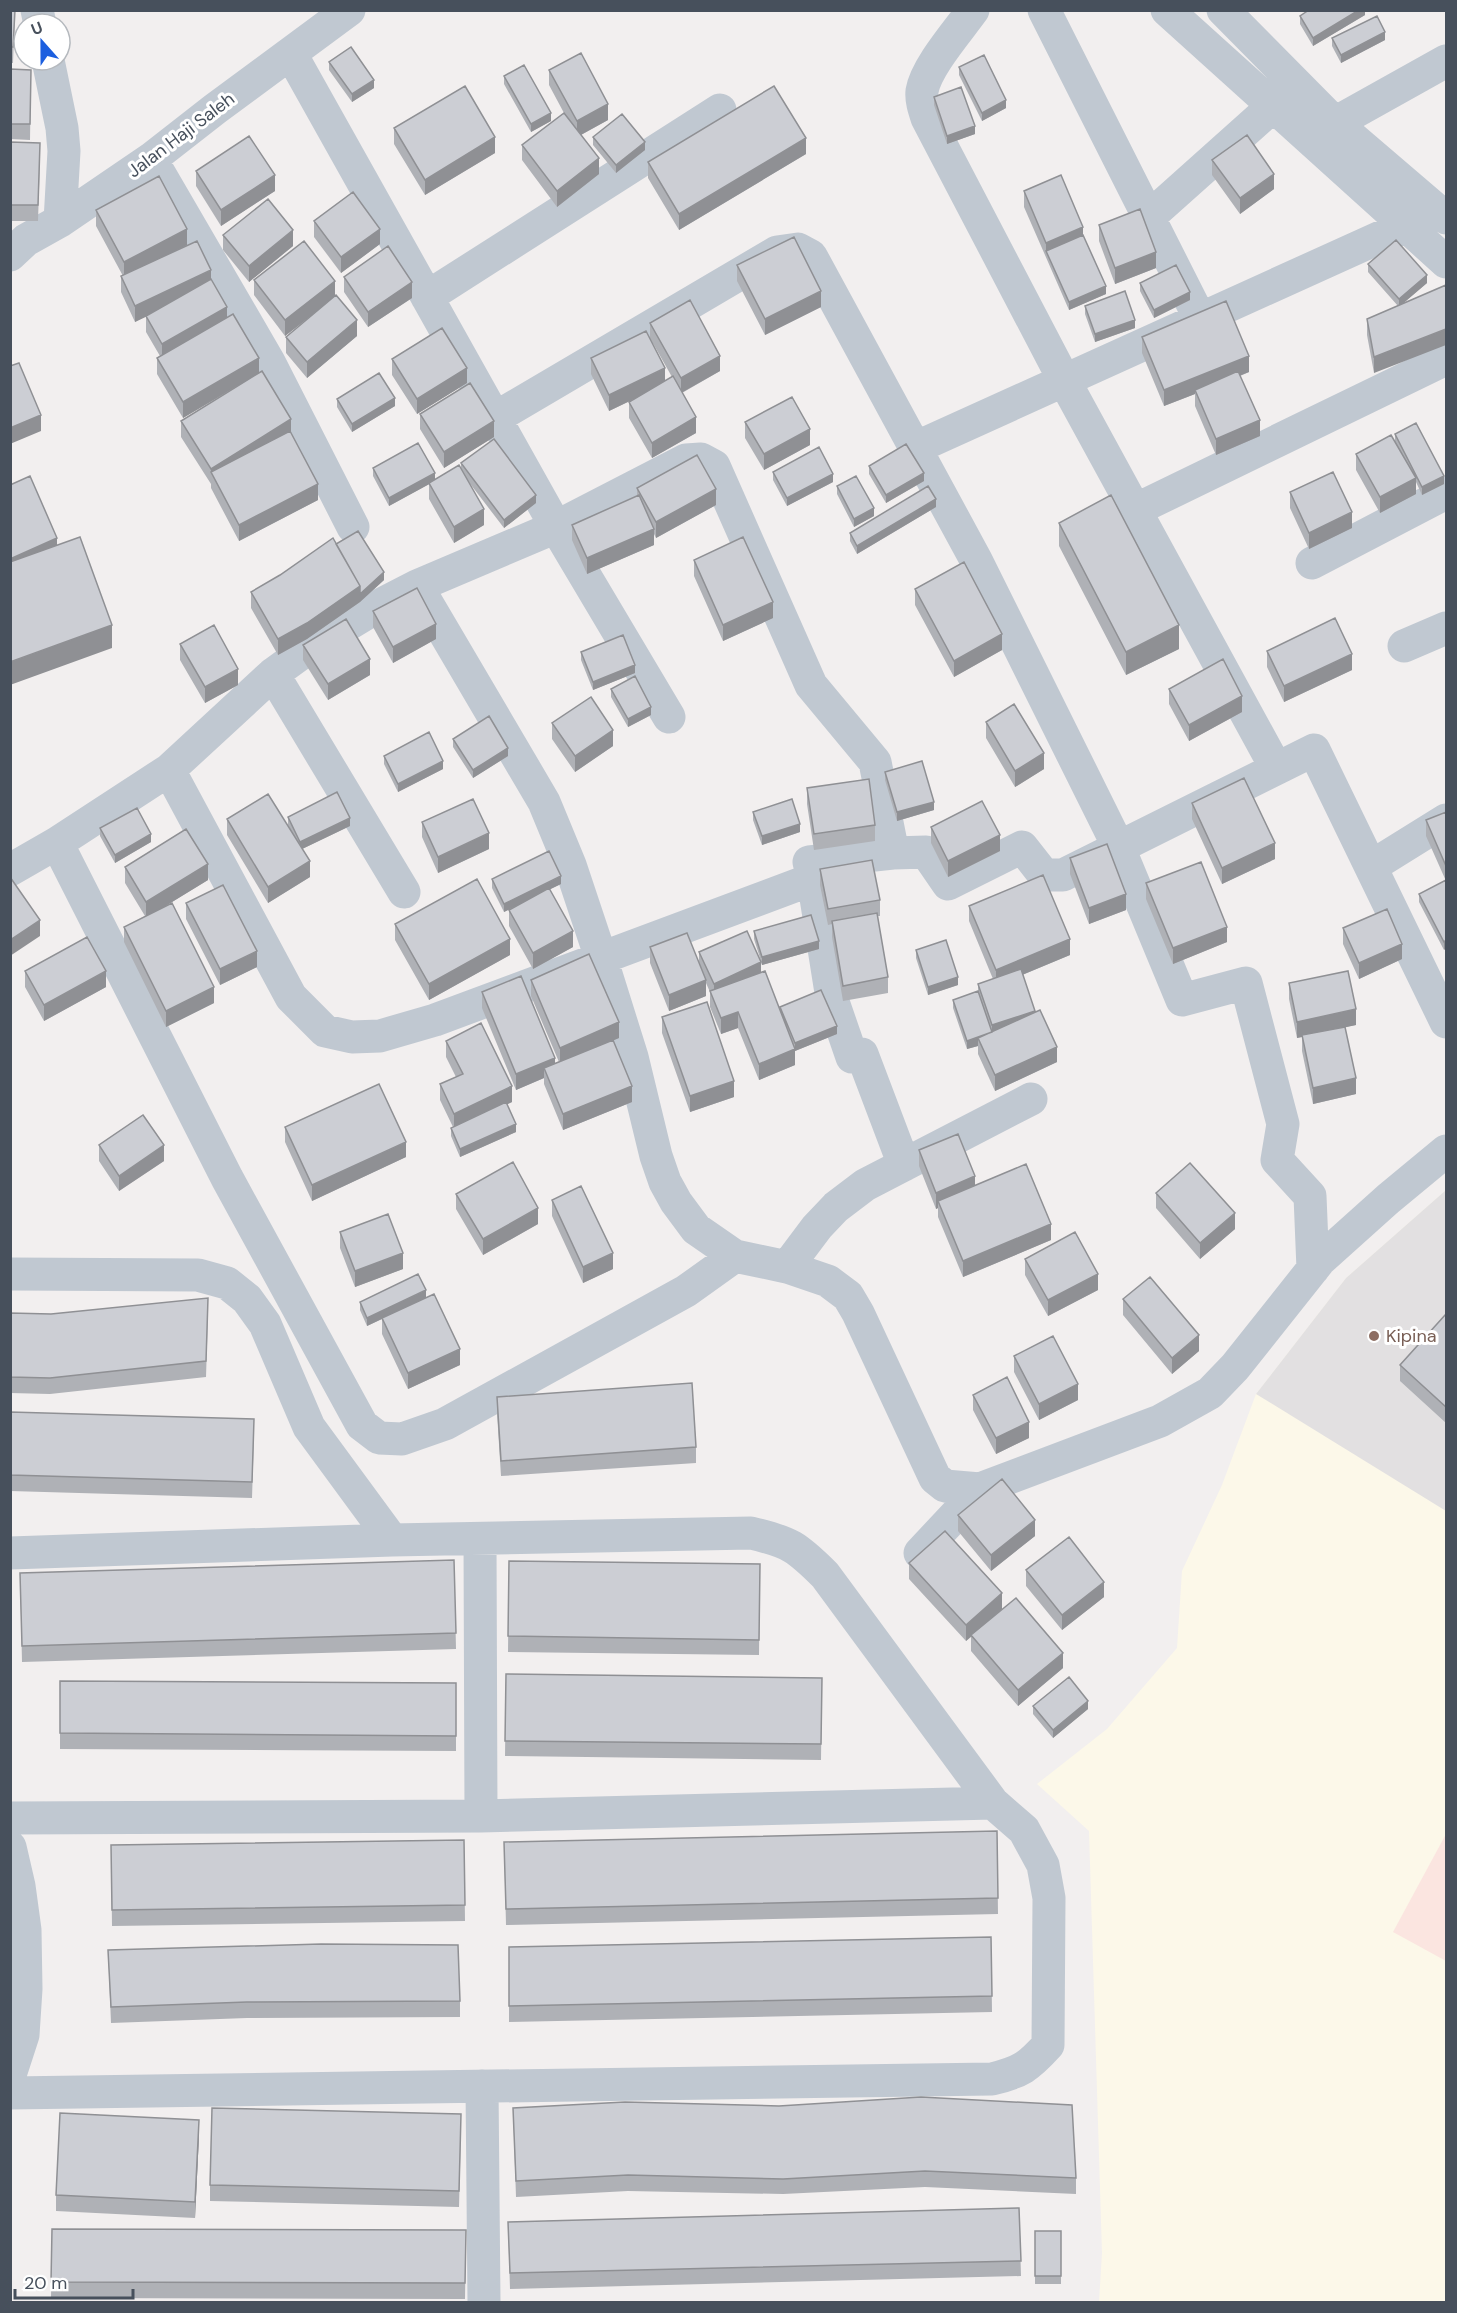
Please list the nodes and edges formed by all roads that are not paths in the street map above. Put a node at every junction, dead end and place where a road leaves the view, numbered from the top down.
1 (349, 10) edge
2 (973, 10) edge
3 (1044, 10) edge
4 (1167, 10) edge
5 (1206, 18) edge
6 (291, 54) junction
7 (1446, 61) edge
8 (50, 72) edge
9 (1272, 107) junction
10 (720, 110) dead end
11 (1335, 123) junction
12 (30, 150) edge
13 (64, 151) junction
14 (151, 159) junction
15 (1149, 217) junction
16 (1446, 218) edge
17 (60, 221) junction
18 (1405, 226) junction
19 (10, 255) edge
20 (1446, 262) edge
21 (427, 297) junction
22 (1200, 319) junction
23 (1446, 359) edge
24 (1064, 380) junction
25 (495, 418) junction
26 (915, 448) junction
27 (1446, 493) edge
28 (1135, 510) junction
29 (353, 527) dead end
30 (556, 527) junction
31 (1312, 563) dead end
32 (417, 586) junction
33 (1446, 627) edge
34 (1404, 646) dead end
35 (273, 674) junction
36 (669, 717) dead end
37 (1276, 768) junction
38 (168, 770) junction
39 (1446, 820) edge
40 (57, 843) junction
41 (1119, 848) junction
42 (893, 853) junction
43 (1372, 866) junction
44 (10, 870) edge
45 (813, 879) junction
46 (404, 892) dead end
47 (602, 958) junction
48 (1446, 1022) edge
49 (1031, 1099) dead end
50 (1446, 1151) edge
51 (904, 1165) junction
52 (735, 1256) junction
53 (787, 1267) junction
54 (1313, 1269) junction
55 (10, 1274) edge
56 (980, 1489) junction
57 (480, 1539) junction
58 (392, 1540) junction
59 (10, 1553) edge
60 (920, 1553) edge
61 (993, 1803) junction
62 (481, 1816) junction
63 (10, 1818) edge
64 (10, 1847) edge
65 (10, 2075) edge
66 (482, 2086) junction
67 (10, 2093) edge
68 (484, 2302) edge

1 - 6 street, Jalan Haji Saleh
2 - 24 street
3 - 15 street
4 - 5 street
5 - 9 street
5 - 11 street
6 - 14 street, Jalan Haji Saleh
6 - 21 street
7 - 11 street
8 - 13 street
9 - 15 street
9 - 18 street
10 - 21 street
11 - 16 street
12 - 13 street
13 - 17 street
14 - 17 street, Jalan Haji Saleh
14 - 29 street
15 - 22 street
17 - 19 street, Jalan Haji Saleh
18 - 20 street
18 - 22 street
21 - 25 street
22 - 24 street
23 - 28 street
24 - 26 street
24 - 28 street
25 - 26 street
25 - 30 street
26 - 41 street
27 - 31 street
28 - 37 street
30 - 32 street
30 - 36 street
30 - 42 street
32 - 35 street
32 - 47 street
33 - 34 street
35 - 38 street
35 - 46 street
37 - 41 street
37 - 43 street
38 - 40 street
38 - 47 street
39 - 43 street
40 - 44 street
40 - 52 street
41 - 42 street
41 - 54 street
42 - 45 street
43 - 48 street
45 - 47 street
45 - 51 street
47 - 52 street
49 - 51 street
50 - 54 street
51 - 53 street
52 - 53 street
53 - 56 street
54 - 56 street
55 - 58 street
56 - 60 street
57 - 58 street
57 - 61 street
57 - 62 street
58 - 59 street
61 - 62 street
61 - 66 street
62 - 63 street
64 - 65 street
66 - 67 street
66 - 68 street

